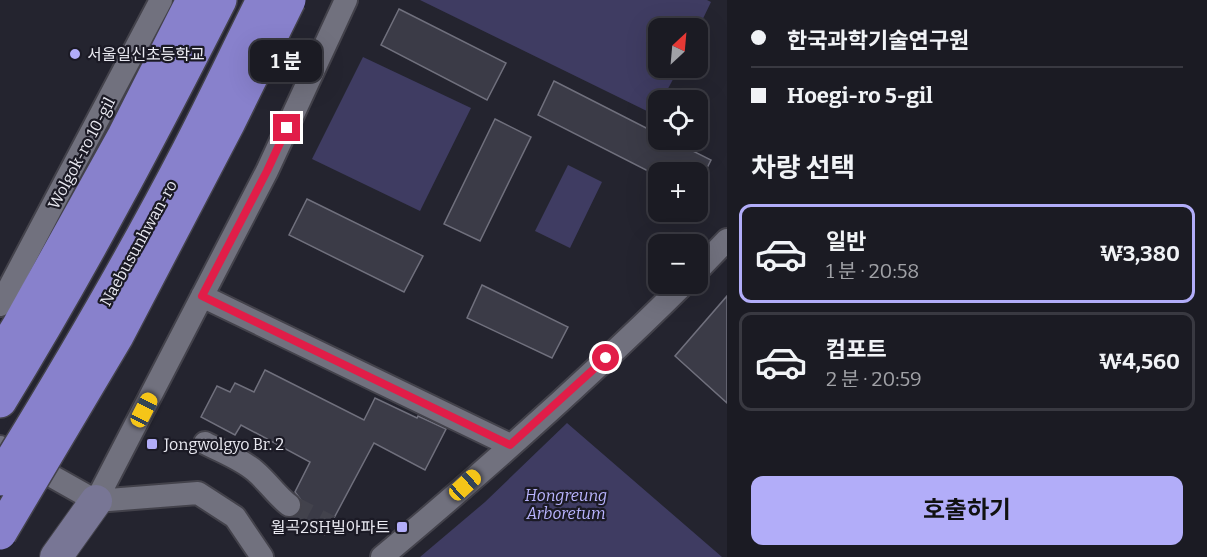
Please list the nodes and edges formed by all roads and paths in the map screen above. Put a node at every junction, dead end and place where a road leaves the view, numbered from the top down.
1 (161, 0) edge
2 (193, 0) edge
3 (220, 0) edge
4 (263, 0) edge
5 (289, 0) edge
6 (346, 0) edge
7 (727, 240) edge
8 (708, 260) edge
9 (674, 294) edge
10 (202, 296) junction
11 (0, 306) edge
12 (0, 356) edge
13 (0, 400) edge
14 (205, 443) dead end
15 (510, 445) junction
16 (0, 447) edge
17 (0, 479) edge
18 (96, 501) junction
19 (289, 505) tunnel mouth
20 (0, 533) edge
21 (56, 557) edge
22 (262, 557) edge
23 (382, 557) edge

1 - 11 street, Wolgok-ro 10-gil
2 - 12 highway
3 - 13 highway
4 - 17 highway, Naebusunhwan-ro, bridge
5 - 20 highway, bridge
6 - 10 street
7 - 8 street
9 - 15 street
10 - 15 street
10 - 18 street
14 - 19 street
15 - 23 street
16 - 18 street
18 - 21 street
18 - 22 street

